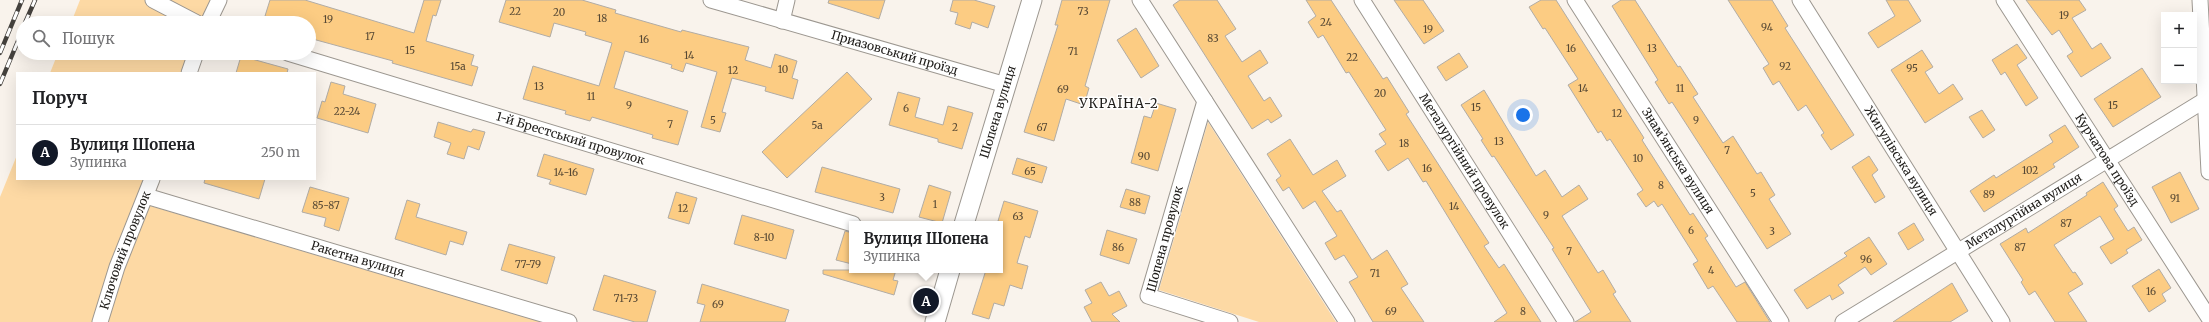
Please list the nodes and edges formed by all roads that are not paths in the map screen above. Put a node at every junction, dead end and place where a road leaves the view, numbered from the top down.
1 (153, 0) edge
2 (219, 0) edge
3 (711, 0) edge
4 (787, 0) edge
5 (1032, 0) edge
6 (1140, 0) edge
7 (1362, 0) edge
8 (1575, 0) edge
9 (1800, 0) edge
10 (2004, 0) edge
11 (2200, 0) edge
12 (184, 16) edge
13 (211, 16) edge
14 (782, 20) junction
15 (194, 60) edge
16 (311, 60) edge
17 (189, 72) edge
18 (1006, 85) junction
19 (2205, 100) junction
20 (1205, 101) junction
21 (2107, 159) junction
22 (2209, 172) edge
23 (152, 180) edge
24 (146, 196) junction
25 (965, 221) edge
26 (849, 223) edge
27 (1958, 251) junction
28 (949, 273) edge
29 (2208, 315) edge
30 (100, 322) edge
31 (569, 322) edge
32 (934, 322) edge
33 (1230, 322) edge
34 (1347, 322) edge
35 (1566, 322) edge
36 (1781, 322) edge
37 (1843, 322) edge
38 (2002, 322) edge

1 - 12 street
2 - 13 street
3 - 14 street, Приазовський проїзд
4 - 14 street
5 - 18 street, Шопена вулиця
6 - 20 street
7 - 35 street, Металургійний провулок
8 - 36 street, Знам’янська вулиця
9 - 27 street, Жигулівська вулиця
10 - 21 street, Курчатова проїзд
11 - 19 street
14 - 18 street, Приазовський проїзд
15 - 17 street
16 - 26 street, 1-й Брестський провулок
18 - 25 street, Шопена вулиця
19 - 21 street, Металургійна вулиця
19 - 22 street
20 - 33 street, Шопена провулок
20 - 34 street
21 - 27 street, Металургійна вулиця
21 - 29 street, Курчатова проїзд
23 - 24 street, Ключовий провулок
24 - 30 street, Ключовий провулок
24 - 31 street, Ракетна вулиця
27 - 37 street, Металургійна вулиця
27 - 38 street, Жигулівська вулиця
28 - 32 street

